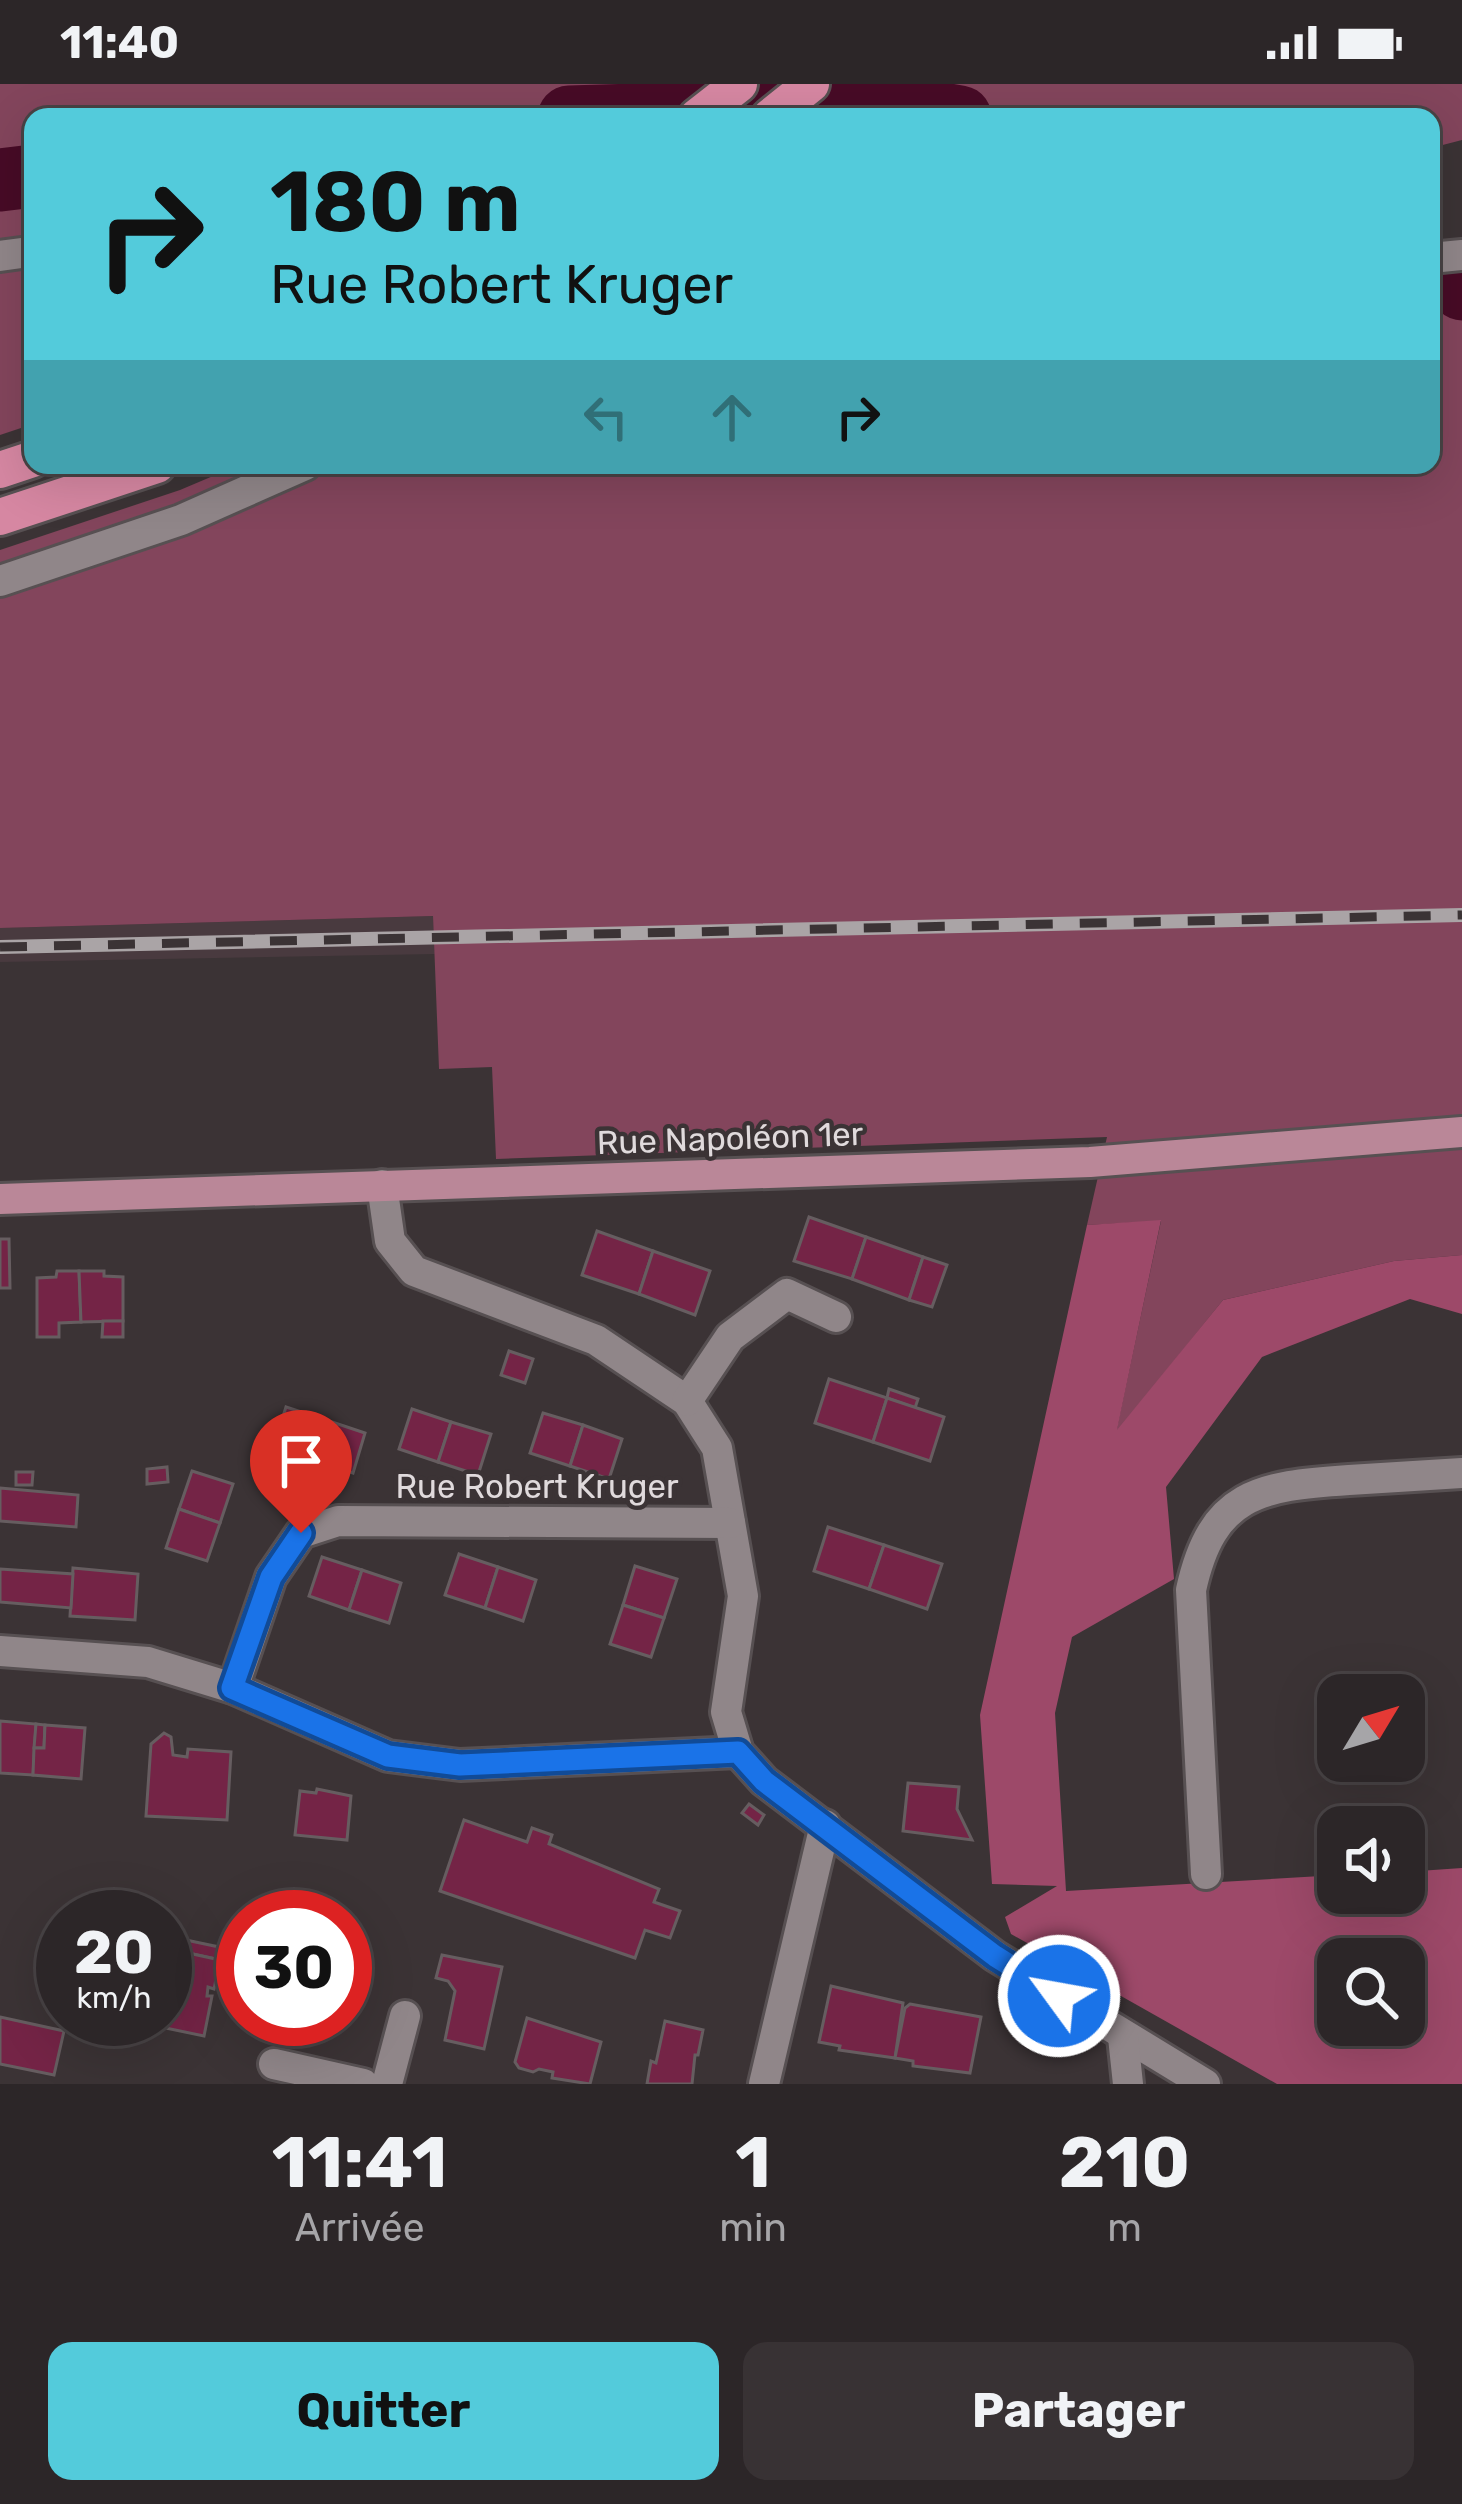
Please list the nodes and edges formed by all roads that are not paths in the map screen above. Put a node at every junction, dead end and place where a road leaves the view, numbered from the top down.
1 (739, 84) edge
2 (811, 84) edge
3 (709, 108) edge
4 (781, 108) edge
5 (130, 474) edge
6 (285, 474) edge
7 (0, 518) edge
8 (0, 581) edge
9 (1462, 1132) edge
10 (382, 1185) junction
11 (0, 1199) edge
12 (836, 1317) dead end
13 (687, 1401) junction
14 (1462, 1473) edge
15 (730, 1523) junction
16 (0, 1651) edge
17 (232, 1688) junction
18 (738, 1752) junction
19 (825, 1825) junction
20 (1206, 1874) dead end
21 (405, 2016) dead end
22 (1123, 2037) junction
23 (274, 2064) dead end
24 (363, 2084) edge
25 (387, 2084) edge
26 (764, 2084) edge
27 (1128, 2084) edge
28 (1205, 2084) edge

1 - 3 highway
2 - 4 highway
5 - 7 highway
6 - 8 street
9 - 10 main road, Rue Napoléon 1er
10 - 11 main road, Rue Napoléon 1er
10 - 13 street, Rue Robert Kruger
12 - 13 street
13 - 15 street, Rue Robert Kruger
14 - 20 street
15 - 17 street, Rue Robert Kruger
15 - 18 street, Rue Robert Kruger
16 - 17 street
17 - 18 street
18 - 19 street
19 - 22 street
19 - 26 street
21 - 25 street
22 - 27 street
22 - 28 street
23 - 24 street

